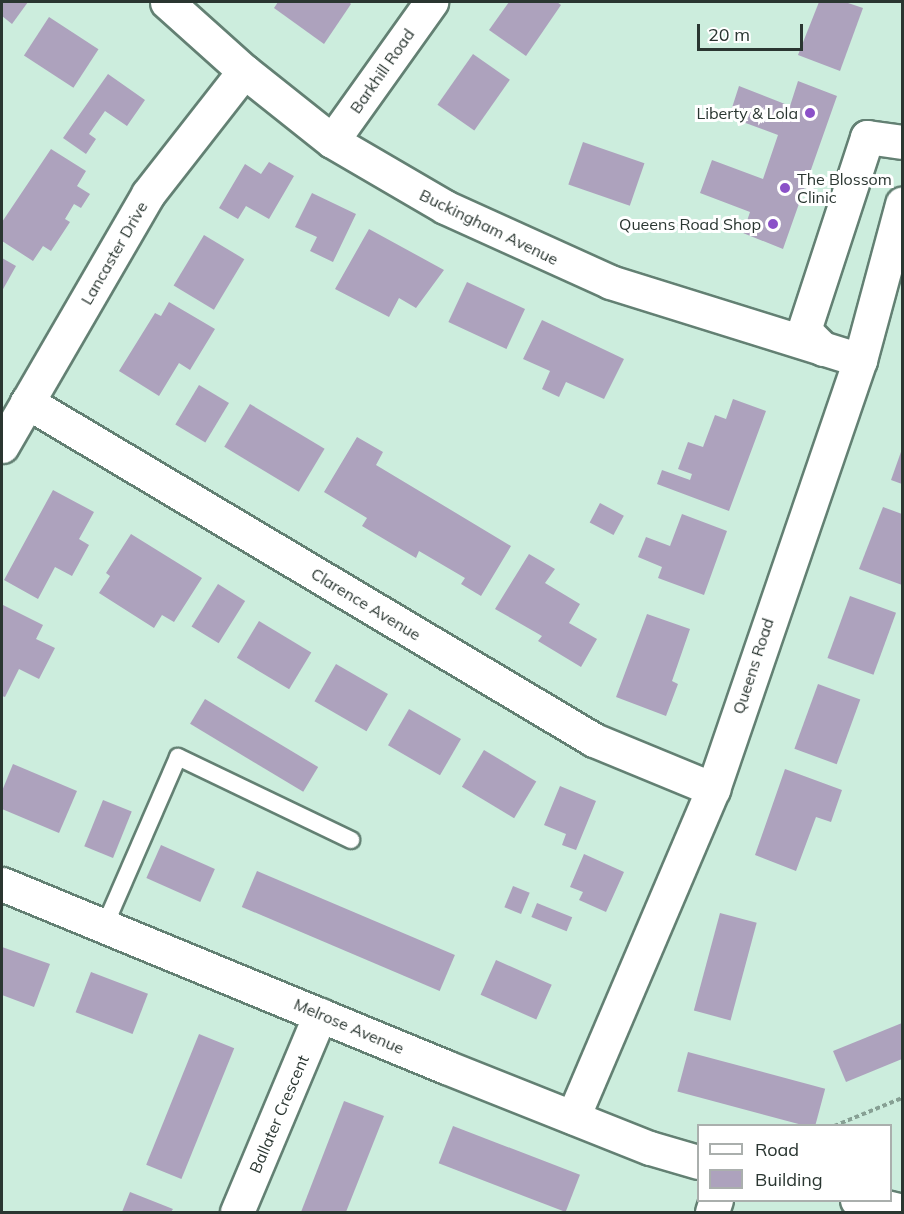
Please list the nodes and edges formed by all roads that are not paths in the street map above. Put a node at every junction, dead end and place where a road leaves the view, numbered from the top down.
1 (167, 2) edge
2 (431, 2) edge
3 (244, 71) junction
4 (332, 141) junction
5 (903, 142) edge
6 (903, 204) edge
7 (896, 259) edge
8 (801, 338) junction
9 (860, 360) junction
10 (27, 402) junction
11 (2, 446) edge
12 (713, 789) junction
13 (351, 840) dead end
14 (2, 884) edge
15 (105, 925) junction
16 (320, 1015) junction
17 (573, 1117) junction
18 (697, 1161) edge
19 (865, 1202) edge
20 (903, 1211) edge
21 (237, 1212) edge

1 - 3 street, Buckingham Avenue
2 - 4 street, Barkhill Road
3 - 4 street, Buckingham Avenue
3 - 10 street, Lancaster Drive
4 - 8 street, Buckingham Avenue
5 - 8 street
6 - 7 street, Queens Road
7 - 9 street, Queens Road
8 - 9 street, Buckingham Avenue
9 - 12 street, Queens Road
10 - 11 street, Lancaster Drive
10 - 12 street, Clarence Avenue
12 - 17 street, Queens Road
13 - 15 lane
14 - 15 street, Melrose Avenue
15 - 16 street, Melrose Avenue
16 - 17 street, Melrose Avenue
16 - 21 street, Ballater Crescent
17 - 18 street, Melrose Avenue
19 - 20 street

